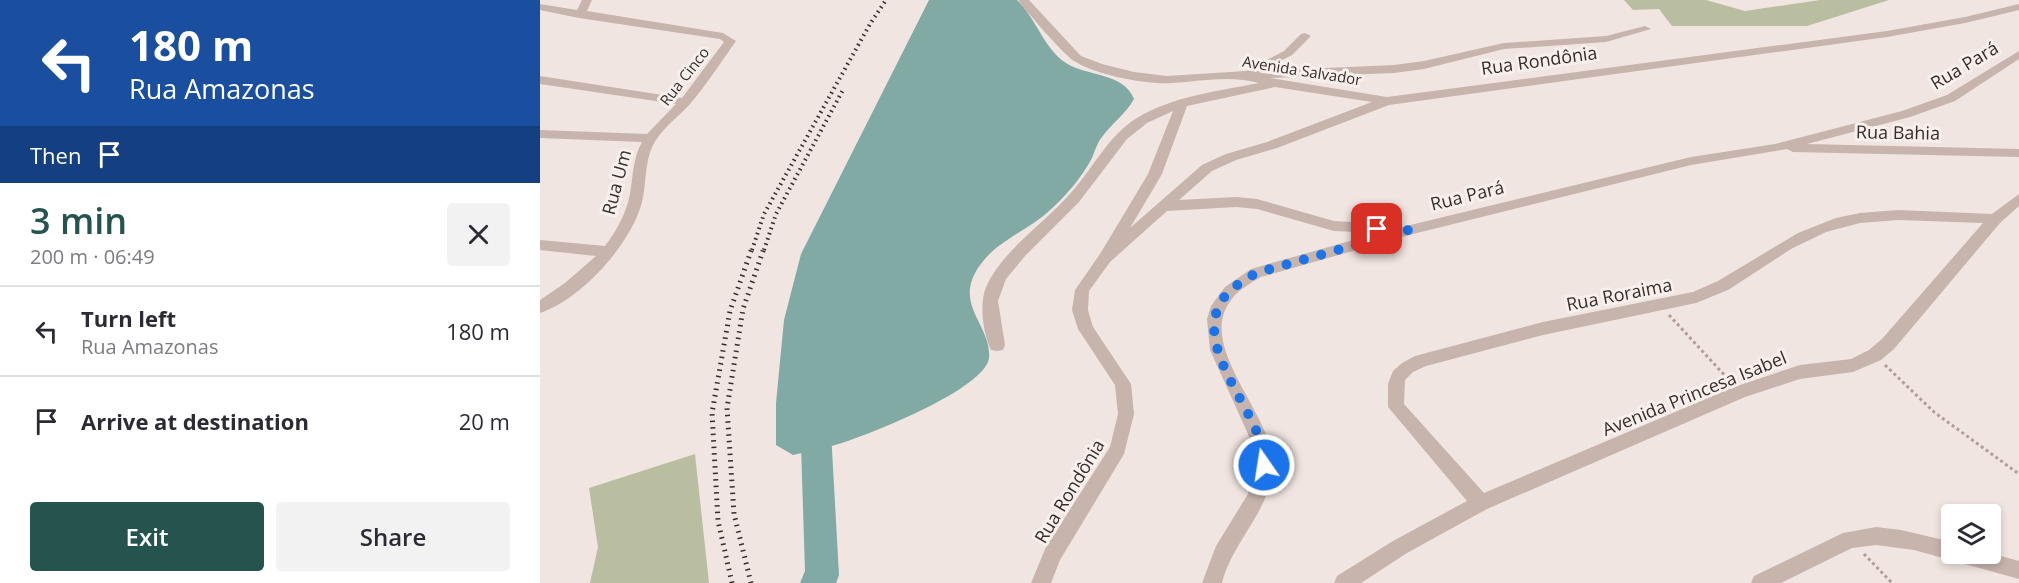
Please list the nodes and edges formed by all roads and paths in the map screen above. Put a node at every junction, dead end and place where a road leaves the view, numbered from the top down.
1 (587, 0) edge
2 (1023, 0) edge
3 (540, 7) edge
4 (2019, 7) edge
5 (579, 15) junction
6 (1645, 29) dead end
7 (1305, 36) dead end
8 (2019, 54) edge
9 (1244, 75) junction
10 (540, 80) edge
11 (1275, 83) junction
12 (1387, 101) junction
13 (685, 102) junction
14 (1182, 104) junction
15 (540, 134) edge
16 (650, 138) junction
17 (1775, 148) junction
18 (2019, 153) edge
19 (2019, 200) edge
20 (1165, 206) junction
21 (1995, 219) junction
22 (1409, 230) junction
23 (540, 244) edge
24 (609, 252) junction
25 (1105, 258) junction
26 (1659, 305) junction
27 (540, 307) edge
28 (998, 345) dead end
29 (1875, 355) junction
30 (1740, 392) junction
31 (2019, 474) edge
32 (1481, 503) junction
33 (1850, 539) junction
34 (1941, 548) edge
35 (1997, 564) edge
36 (2019, 570) edge
37 (1041, 583) edge
38 (1212, 583) edge
39 (1344, 583) edge
40 (1761, 583) edge
41 (1892, 583) edge

1 - 5 street
2 - 9 street, Avenida Salvador
3 - 5 street, Rua Cinco
4 - 12 street, Rua Rondônia
5 - 13 street, Rua Cinco
6 - 9 street
7 - 9 street
8 - 17 street, Rua Pará
9 - 11 street, Avenida Salvador
10 - 13 street
11 - 12 street, Avenida Salvador
11 - 14 street
12 - 20 street, Rua Rondônia
13 - 16 street, Rua Cinco
14 - 25 street, Rua Rondônia
14 - 28 street
15 - 16 street
16 - 24 street, Rua Um
17 - 18 street, Rua Bahia
17 - 22 street, Rua Pará
19 - 21 street, Avenida Princesa Isabel
20 - 22 street
20 - 25 street, Rua Rondônia
21 - 26 street, Rua Roraima
21 - 29 street, Avenida Princesa Isabel
22 - 38 street, Rua Pará
23 - 24 street
24 - 27 street, Rua Um
25 - 37 street, Rua Rondônia
26 - 30 path
26 - 32 street, Rua Roraima
29 - 30 street, Avenida Princesa Isabel
29 - 31 path
30 - 32 street, Avenida Princesa Isabel
32 - 39 street, Avenida Princesa Isabel
33 - 34 street
33 - 40 street
33 - 41 path
35 - 36 street

